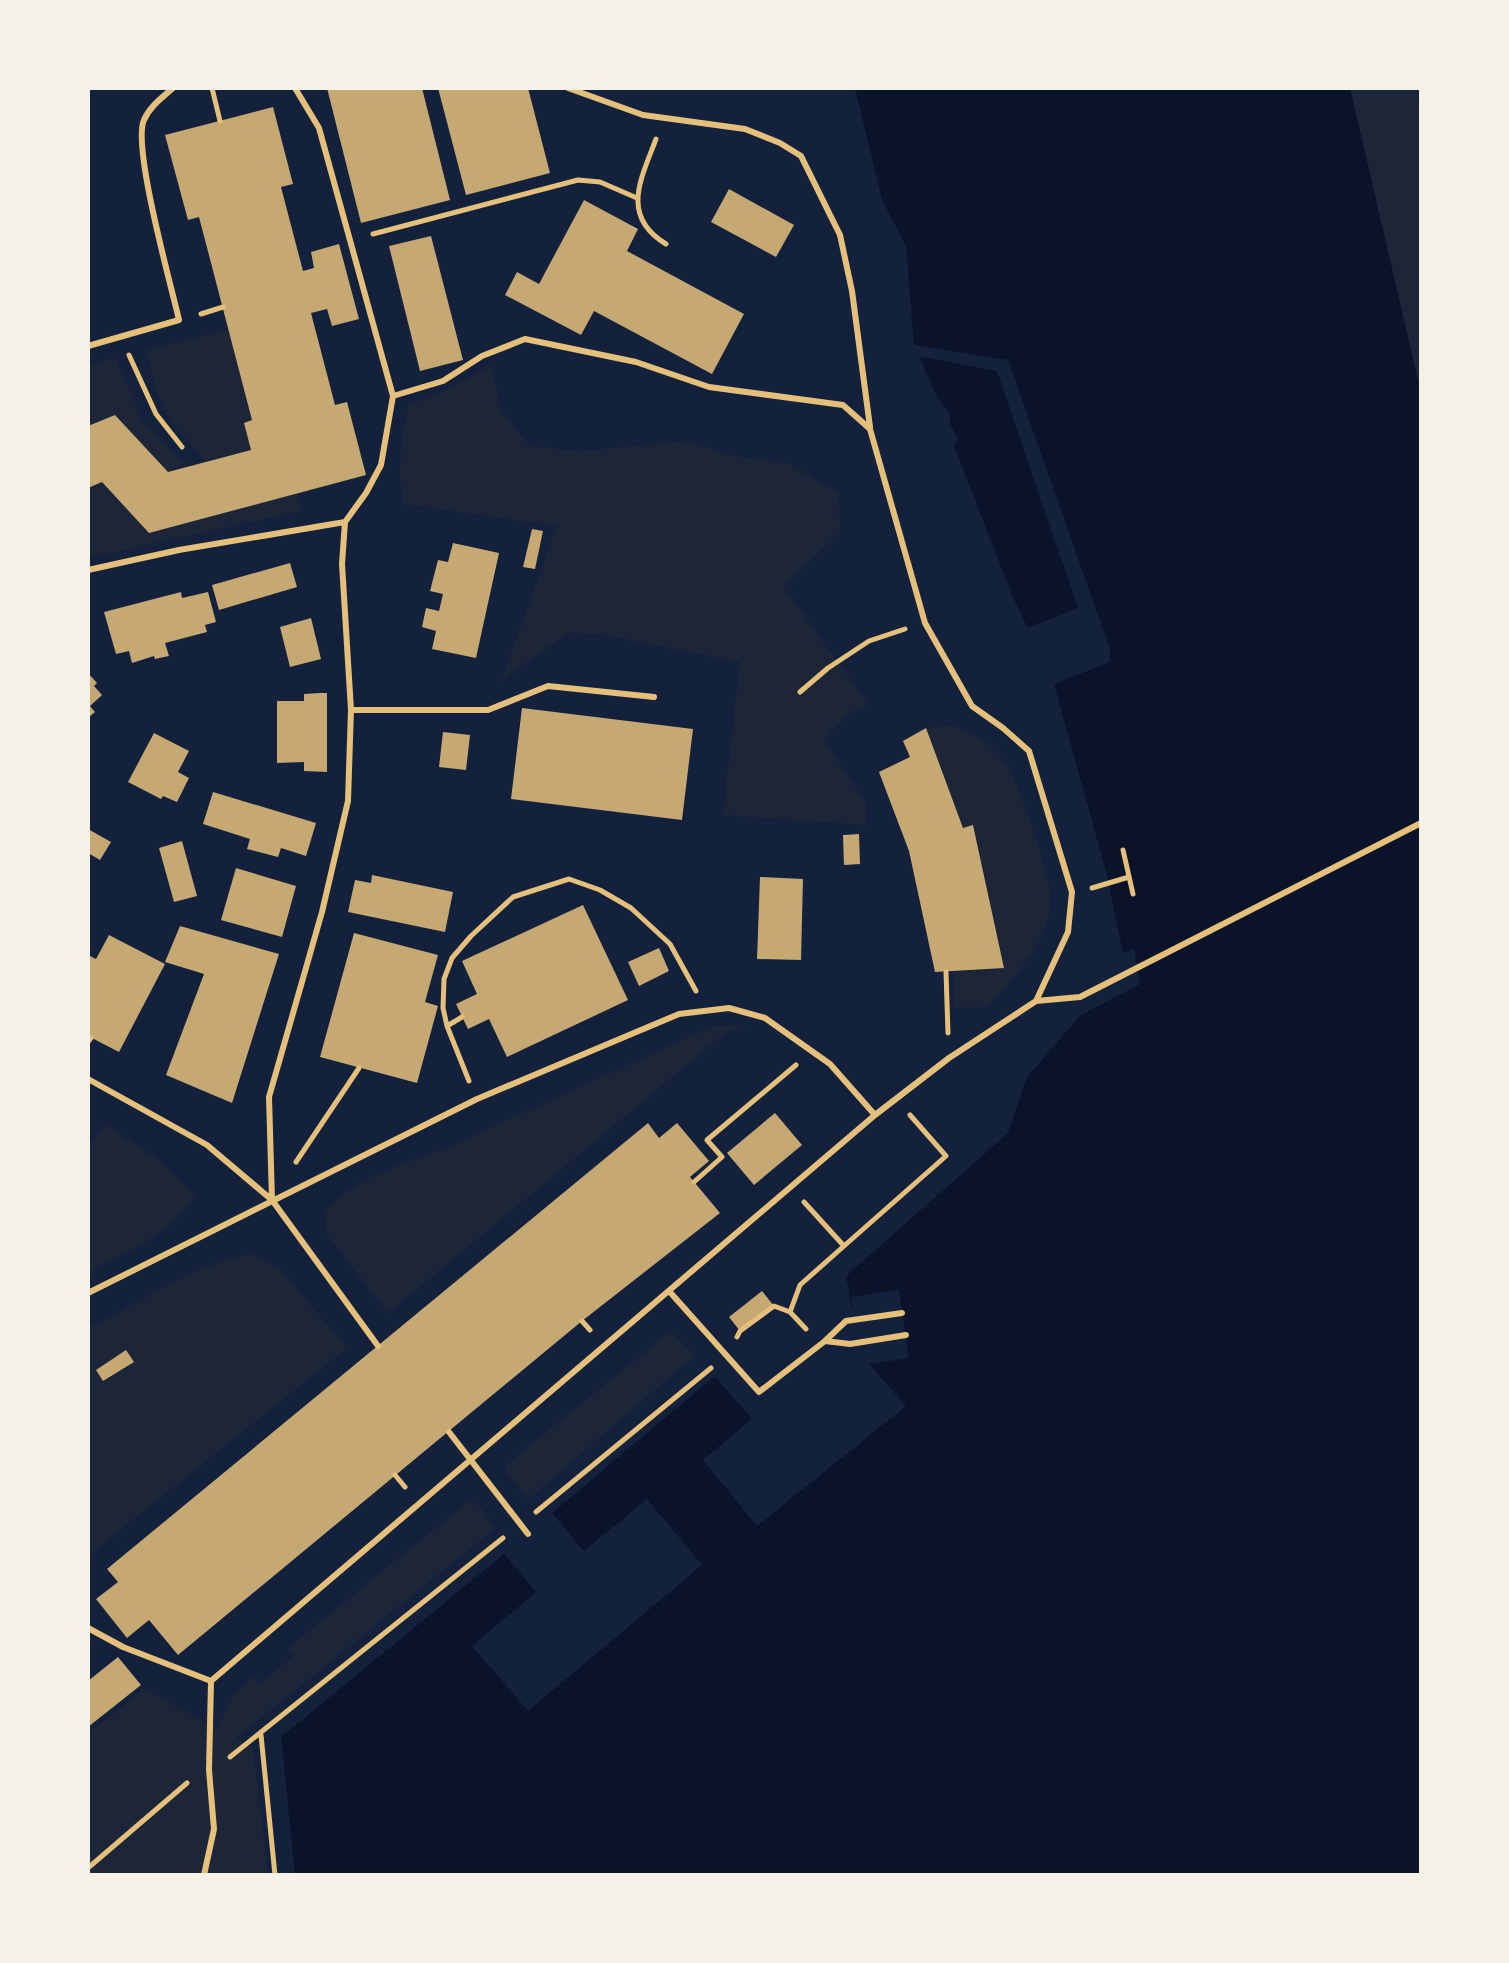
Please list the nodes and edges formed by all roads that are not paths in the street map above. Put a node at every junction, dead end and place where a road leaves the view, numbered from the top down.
1 (173, 88) edge
2 (295, 88) edge
3 (568, 88) edge
4 (88, 346) edge
5 (393, 396) junction
6 (870, 429) junction
7 (345, 522) junction
8 (88, 570) edge
9 (654, 697) dead end
10 (351, 710) junction
11 (1421, 823) edge
12 (1036, 1001) junction
13 (88, 1079) edge
14 (875, 1115) junction
15 (272, 1200) junction
16 (669, 1291) junction
17 (88, 1293) edge
18 (902, 1313) dead end
19 (906, 1335) dead end
20 (825, 1341) junction
21 (378, 1346) dead end
22 (449, 1432) dead end
23 (470, 1459) junction
24 (528, 1534) dead end
25 (88, 1628) edge
26 (211, 1681) junction
27 (204, 1875) edge

1 - 4 lane
2 - 5 lane
3 - 6 lane
5 - 6 lane
5 - 7 lane
6 - 12 lane
7 - 8 lane
7 - 10 lane
9 - 10 lane
10 - 15 lane
11 - 12 lane
12 - 14 lane
13 - 15 lane
14 - 15 lane
14 - 16 lane
15 - 17 lane
15 - 21 lane
16 - 20 lane
16 - 23 lane
18 - 20 lane
19 - 20 lane
22 - 23 lane
23 - 24 lane
23 - 26 lane
25 - 26 lane
26 - 27 lane

